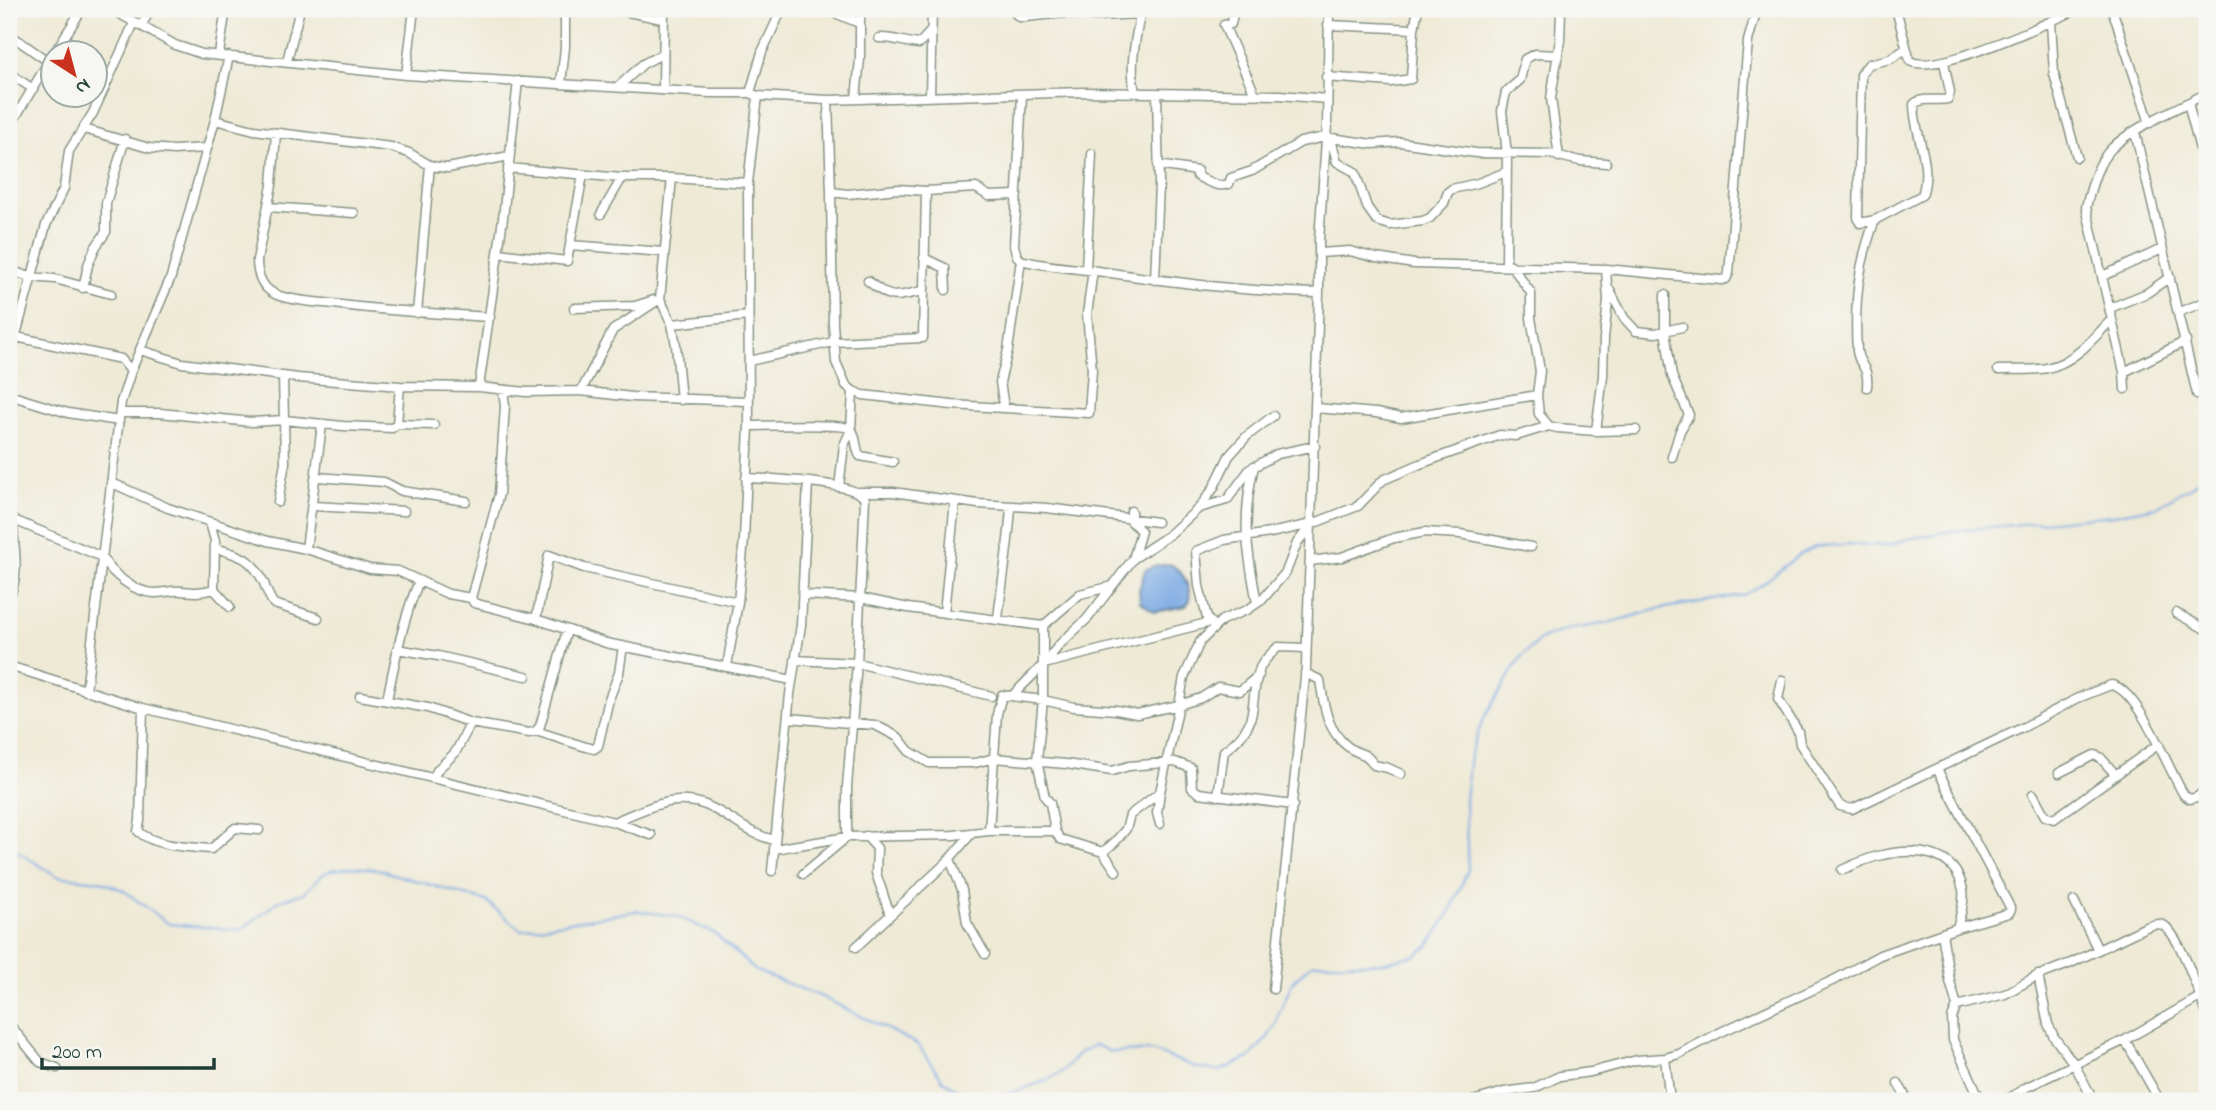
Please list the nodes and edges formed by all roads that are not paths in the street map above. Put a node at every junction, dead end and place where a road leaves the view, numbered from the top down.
1 (82, 9) edge
2 (111, 9) edge
3 (151, 9) edge
4 (226, 9) edge
5 (300, 9) edge
6 (414, 9) edge
7 (565, 9) edge
8 (614, 9) edge
9 (664, 9) edge
10 (782, 9) edge
11 (825, 9) edge
12 (860, 9) edge
13 (932, 9) edge
14 (1011, 9) edge
15 (1234, 9) edge
16 (1329, 9) edge
17 (1418, 9) edge
18 (1561, 9) edge
19 (1757, 9) edge
20 (1896, 9) edge
21 (2078, 9) edge
22 (2112, 9) edge
23 (1141, 11) edge
24 (662, 19) junction
25 (2051, 21) junction
26 (859, 23) junction
27 (138, 25) junction
28 (1328, 25) junction
29 (1414, 29) junction
30 (931, 31) junction
31 (9, 34) edge
32 (64, 38) edge
33 (879, 38) dead end
34 (1906, 49) junction
35 (38, 50) edge
36 (219, 54) junction
37 (662, 54) junction
38 (229, 55) junction
39 (1558, 55) junction
40 (287, 61) junction
41 (1944, 62) junction
42 (9, 73) edge
43 (406, 75) junction
44 (1326, 77) junction
45 (18, 79) junction
46 (38, 81) edge
47 (518, 81) junction
48 (9, 84) edge
49 (561, 84) junction
50 (618, 88) junction
51 (33, 89) junction
52 (663, 90) junction
53 (1135, 93) junction
54 (2207, 93) edge
55 (754, 94) junction
56 (1157, 94) junction
57 (1255, 94) junction
58 (1022, 95) junction
59 (930, 96) junction
60 (856, 98) junction
61 (1327, 99) junction
62 (828, 100) junction
63 (2188, 103) junction
64 (215, 120) junction
65 (2150, 123) junction
66 (9, 128) edge
67 (84, 129) junction
68 (2135, 132) junction
69 (276, 133) junction
70 (1328, 138) junction
71 (125, 139) junction
72 (206, 148) junction
73 (1092, 153) dead end
74 (1507, 154) junction
75 (509, 156) junction
76 (1559, 157) junction
77 (2077, 157) dead end
78 (1606, 163) dead end
79 (430, 165) junction
80 (1158, 165) junction
81 (508, 168) junction
82 (1506, 172) junction
83 (583, 175) junction
84 (2207, 176) edge
85 (622, 178) junction
86 (672, 178) junction
87 (748, 183) junction
88 (926, 191) junction
89 (831, 192) junction
90 (1017, 195) junction
91 (268, 207) junction
92 (354, 213) dead end
93 (601, 214) dead end
94 (1875, 220) junction
95 (570, 245) junction
96 (2162, 249) junction
97 (664, 252) junction
98 (498, 253) junction
99 (1319, 253) junction
100 (924, 258) junction
101 (1021, 260) junction
102 (1508, 265) junction
103 (1606, 269) junction
104 (9, 270) edge
105 (1090, 270) junction
106 (2103, 276) junction
107 (30, 277) junction
108 (2170, 277) junction
109 (1155, 280) junction
110 (868, 281) dead end
111 (1607, 285) junction
112 (83, 288) junction
113 (946, 290) dead end
114 (923, 291) junction
115 (1319, 293) junction
116 (111, 294) dead end
117 (1665, 295) dead end
118 (660, 299) junction
119 (2207, 301) edge
120 (573, 308) dead end
121 (2110, 308) junction
122 (2179, 312) junction
123 (418, 313) junction
124 (748, 316) junction
125 (490, 317) junction
126 (2112, 319) junction
127 (671, 324) junction
128 (1682, 327) dead end
129 (1665, 331) junction
130 (16, 337) junction
131 (2186, 341) junction
132 (834, 342) junction
133 (141, 350) junction
134 (9, 360) edge
135 (749, 361) junction
136 (1998, 370) dead end
137 (131, 371) junction
138 (2124, 372) junction
139 (282, 377) junction
140 (400, 386) junction
141 (479, 387) junction
142 (1867, 387) dead end
143 (2125, 388) dead end
144 (503, 390) junction
145 (581, 391) junction
146 (853, 391) junction
147 (2197, 394) dead end
148 (9, 395) edge
149 (1537, 396) junction
150 (681, 400) junction
151 (748, 401) junction
152 (1004, 407) junction
153 (1316, 408) junction
154 (1273, 416) dead end
155 (119, 417) junction
156 (284, 420) junction
157 (322, 425) junction
158 (397, 425) junction
159 (433, 425) dead end
160 (749, 426) junction
161 (1549, 426) junction
162 (851, 430) junction
163 (1636, 430) dead end
164 (1595, 431) junction
165 (1315, 446) junction
166 (1672, 457) dead end
167 (893, 461) dead end
168 (1254, 466) junction
169 (317, 477) junction
170 (746, 478) junction
171 (808, 482) junction
172 (113, 483) junction
173 (839, 487) junction
174 (859, 492) junction
175 (466, 501) dead end
176 (955, 501) junction
177 (278, 502) dead end
178 (313, 506) junction
179 (1011, 506) junction
180 (1199, 508) junction
181 (1131, 510) dead end
182 (404, 511) dead end
183 (11, 519) edge
184 (1131, 520) junction
185 (210, 522) junction
186 (1157, 522) dead end
187 (1312, 524) junction
188 (1246, 537) junction
189 (1531, 547) dead end
190 (215, 548) junction
191 (306, 549) junction
192 (102, 556) junction
193 (1133, 559) junction
194 (1310, 561) junction
195 (419, 582) junction
196 (1109, 587) junction
197 (214, 589) junction
198 (804, 595) junction
199 (9, 598) edge
200 (471, 598) junction
201 (861, 598) junction
202 (738, 602) junction
203 (1257, 603) junction
204 (230, 607) dead end
205 (944, 613) junction
206 (2176, 613) dead end
207 (318, 618) dead end
208 (536, 619) junction
209 (998, 620) junction
210 (1222, 620) junction
211 (1208, 622) junction
212 (1042, 626) junction
213 (2207, 630) edge
214 (567, 631) junction
215 (623, 646) junction
216 (1306, 648) junction
217 (397, 649) junction
218 (795, 660) junction
219 (857, 663) junction
220 (1044, 664) junction
221 (9, 666) edge
222 (727, 666) junction
223 (1305, 673) junction
224 (1259, 675) junction
225 (526, 676) dead end
226 (792, 680) junction
227 (1782, 680) dead end
228 (86, 691) junction
229 (360, 696) dead end
230 (991, 696) dead end
231 (1012, 696) junction
232 (387, 700) junction
233 (1043, 700) junction
234 (1179, 705) junction
235 (143, 708) junction
236 (788, 718) junction
237 (471, 723) junction
238 (852, 723) junction
239 (536, 731) junction
240 (2159, 744) junction
241 (994, 758) junction
242 (1037, 761) junction
243 (1167, 762) junction
244 (1937, 769) junction
245 (2059, 773) dead end
246 (1401, 774) dead end
247 (2115, 774) junction
248 (433, 778) junction
249 (2207, 789) edge
250 (1160, 792) junction
251 (2033, 794) dead end
252 (1218, 796) junction
253 (1293, 805) junction
254 (614, 822) junction
255 (1160, 824) dead end
256 (259, 830) dead end
257 (989, 831) junction
258 (1055, 831) junction
259 (972, 833) junction
260 (651, 835) dead end
261 (866, 836) junction
262 (847, 837) junction
263 (774, 845) junction
264 (1103, 852) junction
265 (950, 859) junction
266 (1116, 870) dead end
267 (1842, 870) dead end
268 (772, 871) dead end
269 (803, 874) dead end
270 (2074, 901) dead end
271 (890, 915) junction
272 (1956, 928) junction
273 (1942, 933) junction
274 (856, 947) dead end
275 (2098, 950) junction
276 (985, 954) dead end
277 (2038, 975) junction
278 (1273, 989) dead end
279 (2204, 995) edge
280 (1957, 1006) junction
281 (2207, 1014) edge
282 (9, 1024) edge
283 (2125, 1040) junction
284 (1665, 1058) junction
285 (2074, 1064) junction
286 (57, 1068) dead end
287 (1898, 1083) dead end
288 (1473, 1101) edge
289 (1670, 1101) edge
290 (1908, 1101) edge
291 (1981, 1101) edge
292 (2005, 1101) edge
293 (2094, 1101) edge
294 (2161, 1101) edge

1 - 32 street
2 - 27 street
3 - 27 street
4 - 36 street
5 - 40 street
6 - 43 street
7 - 49 street
8 - 24 street
9 - 24 street
10 - 55 street
11 - 26 street
12 - 26 street
13 - 30 street
14 - 23 street
15 - 57 street
16 - 28 street
17 - 29 street
18 - 39 street
19 - 103 street
20 - 34 street
21 - 25 street
22 - 65 street
23 - 53 street
24 - 37 street
25 - 41 street
25 - 77 street
26 - 60 street
27 - 36 street
27 - 67 street
28 - 29 street
28 - 44 street
29 - 44 street
30 - 33 street
30 - 59 street
31 - 35 street
34 - 41 street
34 - 94 street
36 - 38 street
37 - 50 street
37 - 52 street
38 - 40 street
38 - 64 street
39 - 74 street
39 - 76 street
40 - 43 street
41 - 94 street
42 - 45 street
43 - 47 street
44 - 61 street
45 - 48 street
45 - 51 street
46 - 51 street
47 - 49 street
47 - 75 street
49 - 50 street
50 - 52 street
51 - 66 street
52 - 55 street
53 - 56 street
53 - 58 street
54 - 63 street
55 - 62 street
55 - 87 street
56 - 57 street
56 - 80 street
57 - 61 street
58 - 59 street
58 - 90 street
59 - 60 street
60 - 62 street
61 - 70 street
62 - 89 street
63 - 65 street
63 - 84 street
64 - 69 street
64 - 72 street
65 - 68 street
67 - 71 street
67 - 107 street
68 - 96 street
68 - 106 street
69 - 79 street
69 - 91 street
70 - 74 street
70 - 80 street
70 - 82 street
70 - 99 street
71 - 72 street
71 - 112 street
72 - 133 street
73 - 105 street
74 - 76 street
74 - 82 street
75 - 79 street
75 - 81 street
76 - 78 street
79 - 123 street
80 - 109 street
81 - 83 street
81 - 98 street
82 - 102 street
83 - 85 street
83 - 95 street
85 - 86 street
85 - 93 street
86 - 87 street
86 - 97 street
87 - 124 street
88 - 89 street
88 - 90 street
88 - 100 street
89 - 132 street
90 - 101 street
91 - 92 street
91 - 123 street
94 - 142 street
95 - 97 street
95 - 98 street
96 - 106 street
96 - 108 street
97 - 118 street
98 - 125 street
99 - 102 street
99 - 115 street
100 - 113 street
100 - 114 street
101 - 105 street
101 - 152 street
102 - 103 street
102 - 149 street
103 - 111 street
104 - 107 street
105 - 109 street
105 - 152 street
106 - 121 street
107 - 112 street
107 - 130 street
108 - 121 street
108 - 122 street
109 - 115 street
110 - 114 street
111 - 129 street
111 - 164 street
112 - 116 street
114 - 132 street
115 - 153 street
117 - 129 street
118 - 120 street
118 - 127 street
118 - 145 street
119 - 122 street
121 - 126 street
122 - 131 street
123 - 125 street
124 - 127 street
124 - 135 street
125 - 141 street
126 - 136 street
126 - 138 street
127 - 150 street
128 - 129 street
129 - 166 street
130 - 134 street
130 - 137 street
131 - 138 street
131 - 147 street
132 - 135 street
132 - 146 street
133 - 137 street
133 - 139 street
135 - 151 street
137 - 155 street
138 - 143 street
139 - 140 street
139 - 156 street
140 - 141 street
140 - 158 street
141 - 144 street
144 - 145 street
144 - 200 street
145 - 150 street
146 - 152 street
146 - 162 street
148 - 155 street
149 - 153 street
149 - 161 street
150 - 151 street
151 - 160 street
153 - 165 street
154 - 180 street
155 - 156 street
155 - 172 street
156 - 157 street
156 - 177 street
157 - 158 street
157 - 169 street
158 - 159 street
160 - 162 street
160 - 170 street
161 - 164 street
161 - 187 street
162 - 167 street
162 - 173 street
163 - 164 street
165 - 168 street
165 - 187 street
168 - 180 street
168 - 188 street
169 - 175 street
169 - 178 street
170 - 171 street
170 - 202 street
171 - 173 street
171 - 198 street
172 - 185 street
172 - 192 street
173 - 174 street
174 - 176 street
174 - 201 street
176 - 179 street
176 - 205 street
178 - 182 street
178 - 191 street
179 - 184 street
179 - 209 street
180 - 193 street
181 - 184 street
183 - 192 street
183 - 199 street
184 - 186 street
184 - 193 street
185 - 190 street
185 - 191 street
187 - 188 street
187 - 194 street
187 - 203 street
188 - 203 street
188 - 211 street
189 - 194 street
190 - 197 street
190 - 207 street
191 - 195 street
192 - 197 street
192 - 228 street
193 - 196 street
194 - 216 street
195 - 200 street
195 - 217 street
196 - 212 street
196 - 220 street
197 - 204 street
198 - 201 street
198 - 218 street
200 - 208 street
201 - 205 street
201 - 219 street
202 - 208 street
202 - 222 street
203 - 210 street
205 - 209 street
206 - 213 street
208 - 214 street
209 - 212 street
210 - 211 street
210 - 234 street
211 - 220 street
212 - 220 street
214 - 215 street
214 - 239 street
215 - 222 street
215 - 239 street
216 - 223 street
216 - 224 street
217 - 225 street
217 - 232 street
218 - 219 street
218 - 226 street
219 - 230 street
219 - 238 street
220 - 231 street
220 - 233 street
221 - 228 street
222 - 226 street
223 - 246 street
223 - 253 street
224 - 234 street
224 - 252 street
226 - 236 street
227 - 244 street
228 - 235 street
229 - 232 street
231 - 233 street
231 - 241 street
232 - 237 street
233 - 234 street
233 - 242 street
234 - 243 street
235 - 248 street
235 - 256 street
236 - 238 street
236 - 263 street
237 - 239 street
237 - 248 street
238 - 241 street
238 - 262 street
240 - 244 street
240 - 247 street
240 - 249 street
241 - 242 street
241 - 257 street
242 - 243 street
242 - 258 street
243 - 250 street
243 - 252 street
244 - 272 street
245 - 247 street
247 - 251 street
248 - 254 street
250 - 255 street
250 - 264 street
252 - 253 street
253 - 278 street
254 - 260 street
254 - 263 street
257 - 258 street
257 - 259 street
258 - 264 street
259 - 261 street
259 - 265 street
261 - 262 street
261 - 271 street
262 - 263 street
262 - 269 street
263 - 268 street
264 - 266 street
265 - 271 street
265 - 276 street
267 - 272 street
270 - 275 street
271 - 274 street
272 - 273 street
273 - 280 street
273 - 284 street
275 - 277 street
275 - 279 street
277 - 280 street
277 - 285 street
279 - 281 street
279 - 283 street
280 - 291 street
282 - 286 street
283 - 285 street
283 - 294 street
284 - 288 street
284 - 289 street
285 - 292 street
285 - 293 street
287 - 290 street

